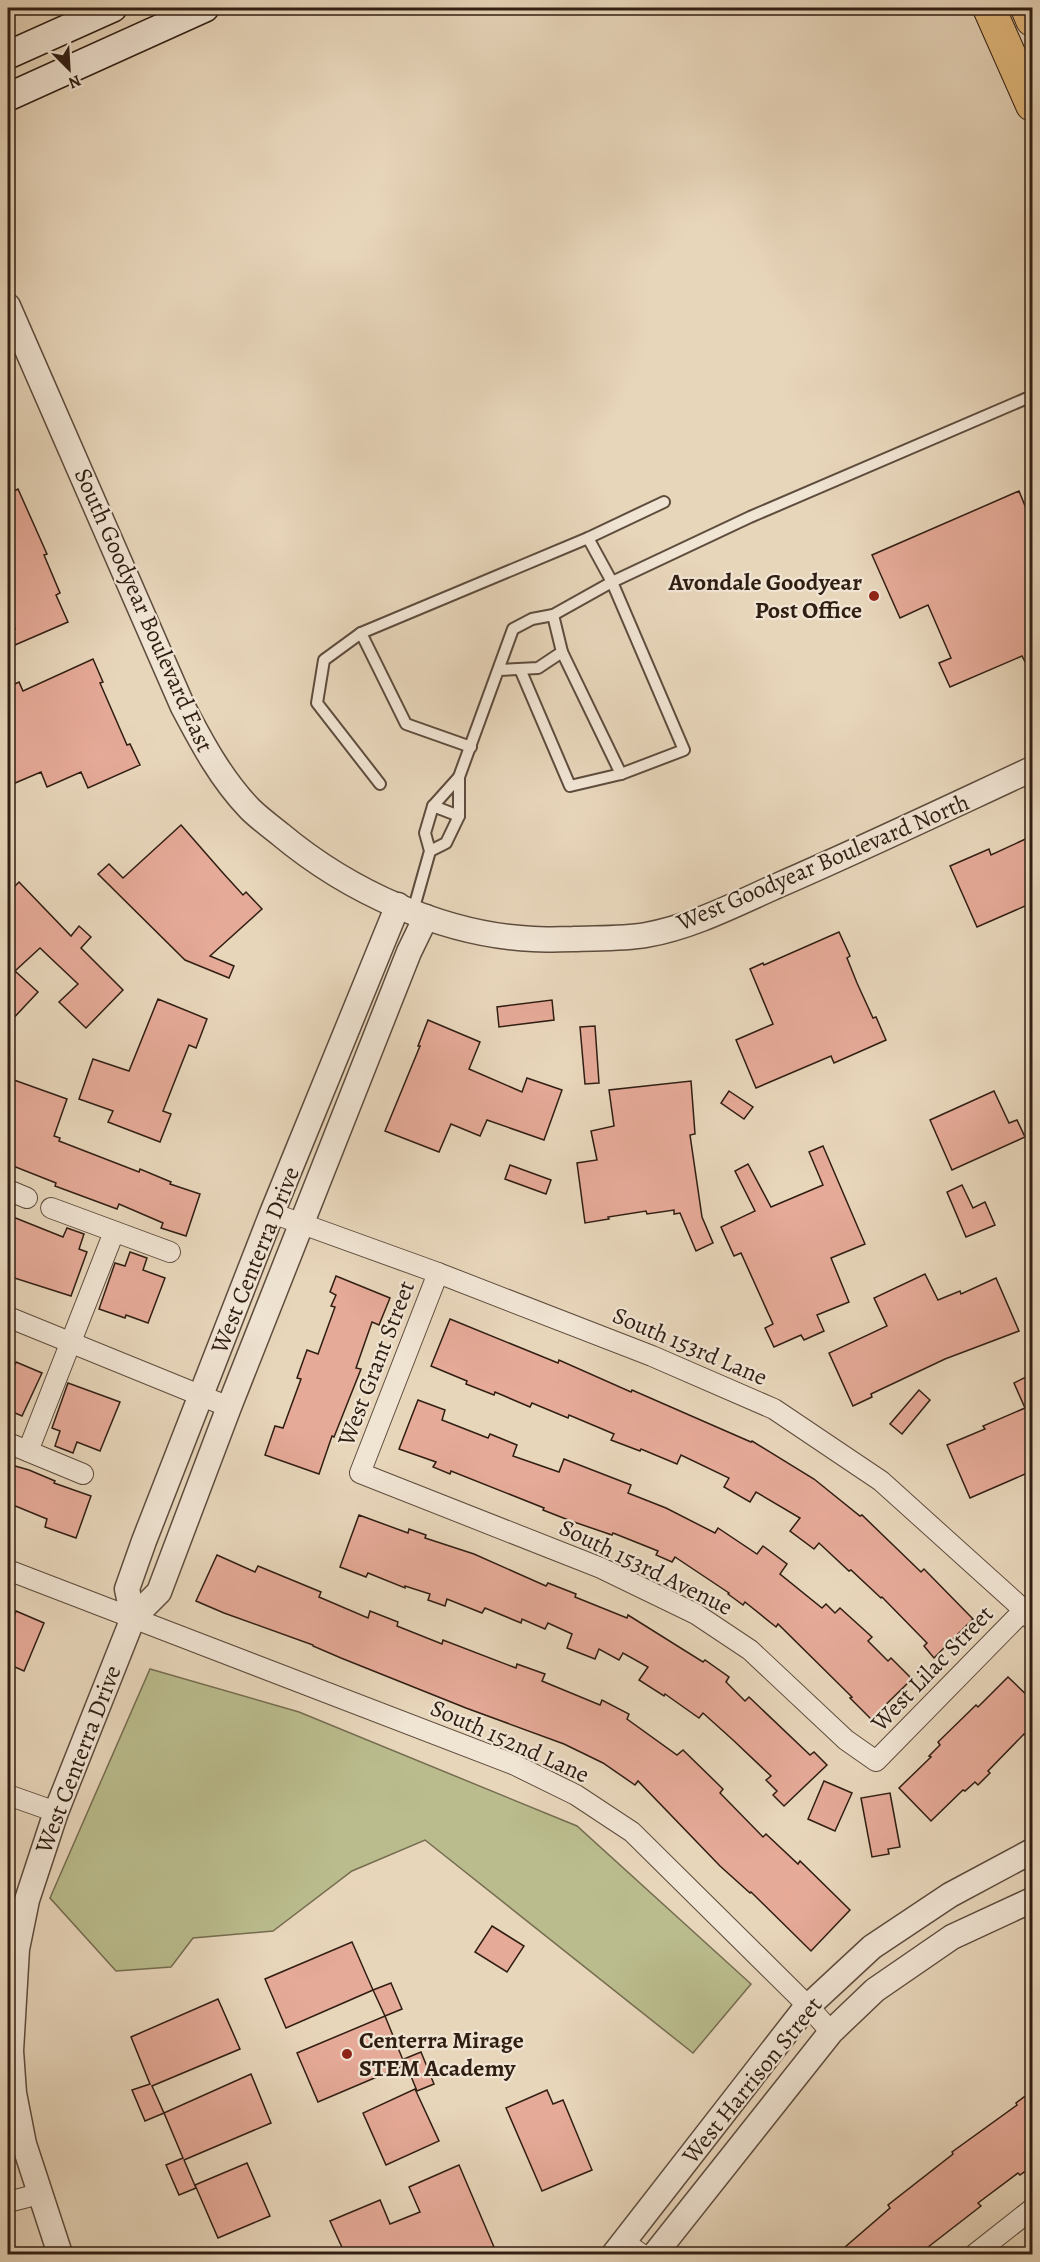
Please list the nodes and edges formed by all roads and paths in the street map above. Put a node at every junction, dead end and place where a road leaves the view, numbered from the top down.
1 (112, 8) edge
2 (205, 8) edge
3 (989, 8) edge
4 (1027, 8) edge
5 (1032, 20) edge
6 (8, 55) edge
7 (8, 97) edge
8 (1032, 105) edge
9 (8, 306) edge
10 (1032, 396) edge
11 (664, 502) dead end
12 (588, 538) junction
13 (612, 582) junction
14 (553, 615) junction
15 (361, 633) junction
16 (562, 652) junction
17 (520, 669) junction
18 (499, 670) junction
19 (471, 747) junction
20 (1032, 769) edge
21 (621, 774) junction
22 (459, 777) junction
23 (380, 784) dead end
24 (433, 806) junction
25 (459, 816) junction
26 (430, 851) junction
27 (412, 911) junction
28 (8, 1191) edge
29 (27, 1198) dead end
30 (51, 1208) dead end
31 (272, 1213) junction
32 (300, 1224) junction
33 (114, 1232) junction
34 (170, 1252) dead end
35 (438, 1273) junction
36 (8, 1317) edge
37 (72, 1343) junction
38 (201, 1396) junction
39 (229, 1407) junction
40 (8, 1443) edge
41 (28, 1451) junction
42 (360, 1473) joint
43 (83, 1474) dead end
44 (8, 1570) edge
45 (1028, 1615) edge
46 (133, 1617) junction
47 (876, 1761) joint
48 (8, 1795) edge
49 (56, 1812) junction
50 (1032, 1851) edge
51 (1032, 1900) edge
52 (10, 1995) edge
53 (808, 2006) junction
54 (831, 2032) junction
55 (39, 2194) junction
56 (8, 2202) edge
57 (1032, 2209) edge
58 (626, 2250) edge
59 (60, 2254) edge
60 (655, 2254) edge
61 (975, 2254) edge

1 - 6 main road
2 - 7 main road
3 - 8 main road
4 - 5 main road
9 - 27 street, South Goodyear Boulevard East
10 - 13 lane
11 - 12 lane
12 - 13 lane
12 - 15 lane
13 - 14 lane
13 - 21 lane
14 - 16 lane
14 - 18 lane
15 - 19 lane
15 - 23 lane
16 - 17 lane
16 - 21 lane
17 - 18 lane
17 - 21 lane
18 - 19 lane
19 - 22 lane
20 - 27 street, West Goodyear Boulevard North
22 - 24 lane
22 - 25 lane
24 - 25 lane
24 - 26 lane
25 - 26 lane
26 - 27 lane
27 - 31 street, West Centerra Drive
27 - 32 street, West Centerra Drive
28 - 29 street
30 - 33 street
31 - 32 street, South 153rd Lane
31 - 38 street, West Centerra Drive
32 - 35 street, South 153rd Lane
32 - 39 street, West Centerra Drive
33 - 34 street
33 - 37 street
35 - 42 street, West Grant Street
35 - 45 street, South 153rd Lane
36 - 37 street
37 - 38 street
37 - 41 street
38 - 39 street
38 - 46 street, West Centerra Drive
39 - 46 street, West Centerra Drive
40 - 41 street
41 - 43 street
42 - 47 street, South 153rd Avenue
44 - 46 street
45 - 47 street, West Lilac Street
46 - 49 street, West Centerra Drive
46 - 53 street, South 152nd Lane
48 - 49 street
49 - 52 street, West Centerra Drive
50 - 53 street, West Harrison Street
51 - 54 street, West Harrison Street
52 - 55 street, West Centerra Drive
53 - 54 street, South 152nd Lane
53 - 58 street, West Harrison Street
54 - 60 street, West Harrison Street
55 - 56 street
55 - 59 street, West Centerra Drive
57 - 61 street

